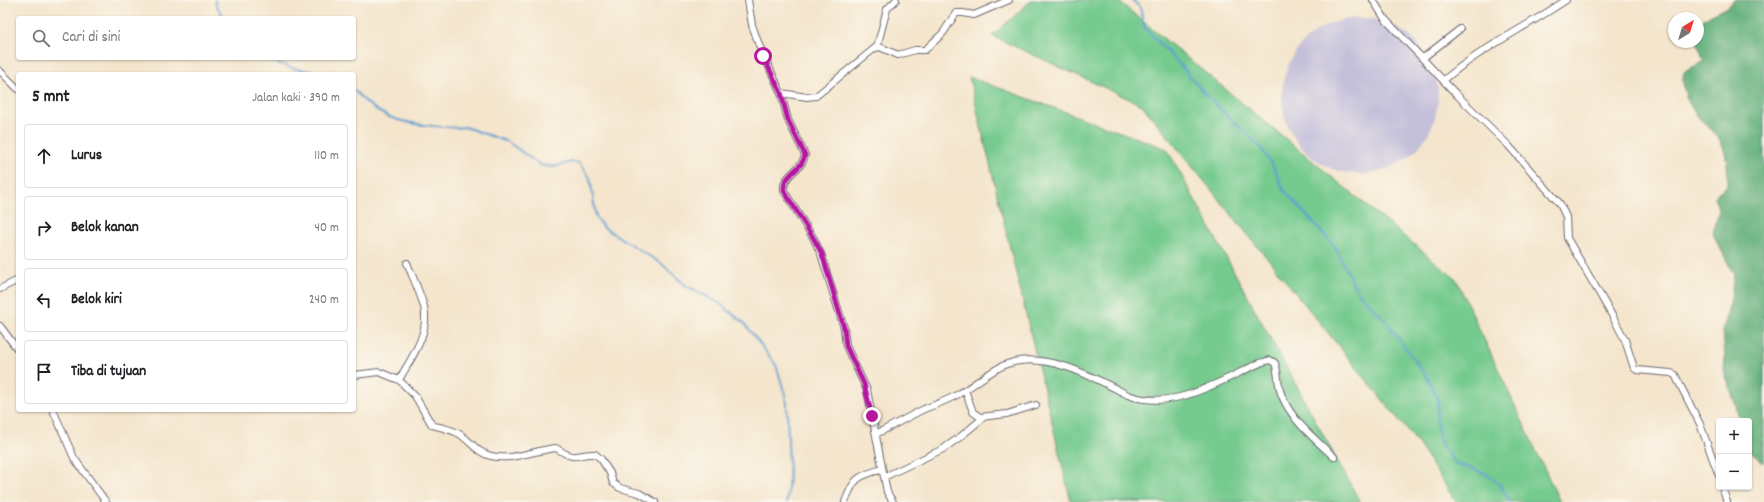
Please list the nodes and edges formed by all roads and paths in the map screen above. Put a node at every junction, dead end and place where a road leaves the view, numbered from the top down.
1 (748, 0) edge
2 (896, 0) edge
3 (1009, 0) edge
4 (1373, 0) edge
5 (1566, 0) edge
6 (1460, 29) dead end
7 (877, 46) junction
8 (1423, 58) junction
9 (0, 71) edge
10 (1444, 80) junction
11 (16, 87) edge
12 (781, 93) junction
13 (407, 263) dead end
14 (16, 281) edge
15 (0, 289) edge
16 (0, 326) edge
17 (16, 347) edge
18 (356, 375) edge
19 (399, 380) junction
20 (965, 390) junction
21 (1036, 405) dead end
22 (54, 412) edge
23 (983, 418) junction
24 (876, 434) junction
25 (1334, 457) dead end
26 (1716, 468) edge
27 (882, 469) junction
28 (884, 478) junction
29 (1723, 490) edge
30 (106, 502) edge
31 (655, 502) edge
32 (845, 502) edge
33 (893, 502) edge
34 (1727, 502) edge

1 - 12 street
2 - 7 street
3 - 7 street
4 - 8 street
5 - 10 street
6 - 8 street
7 - 12 street
8 - 10 street
9 - 11 street
10 - 26 street
12 - 24 street
13 - 19 street
14 - 15 street
16 - 17 street
18 - 19 street
19 - 31 street
20 - 23 street
20 - 24 street
20 - 25 street
21 - 23 street
22 - 30 street
23 - 28 street
24 - 27 street
27 - 28 street
27 - 32 street
28 - 33 street
29 - 34 street

